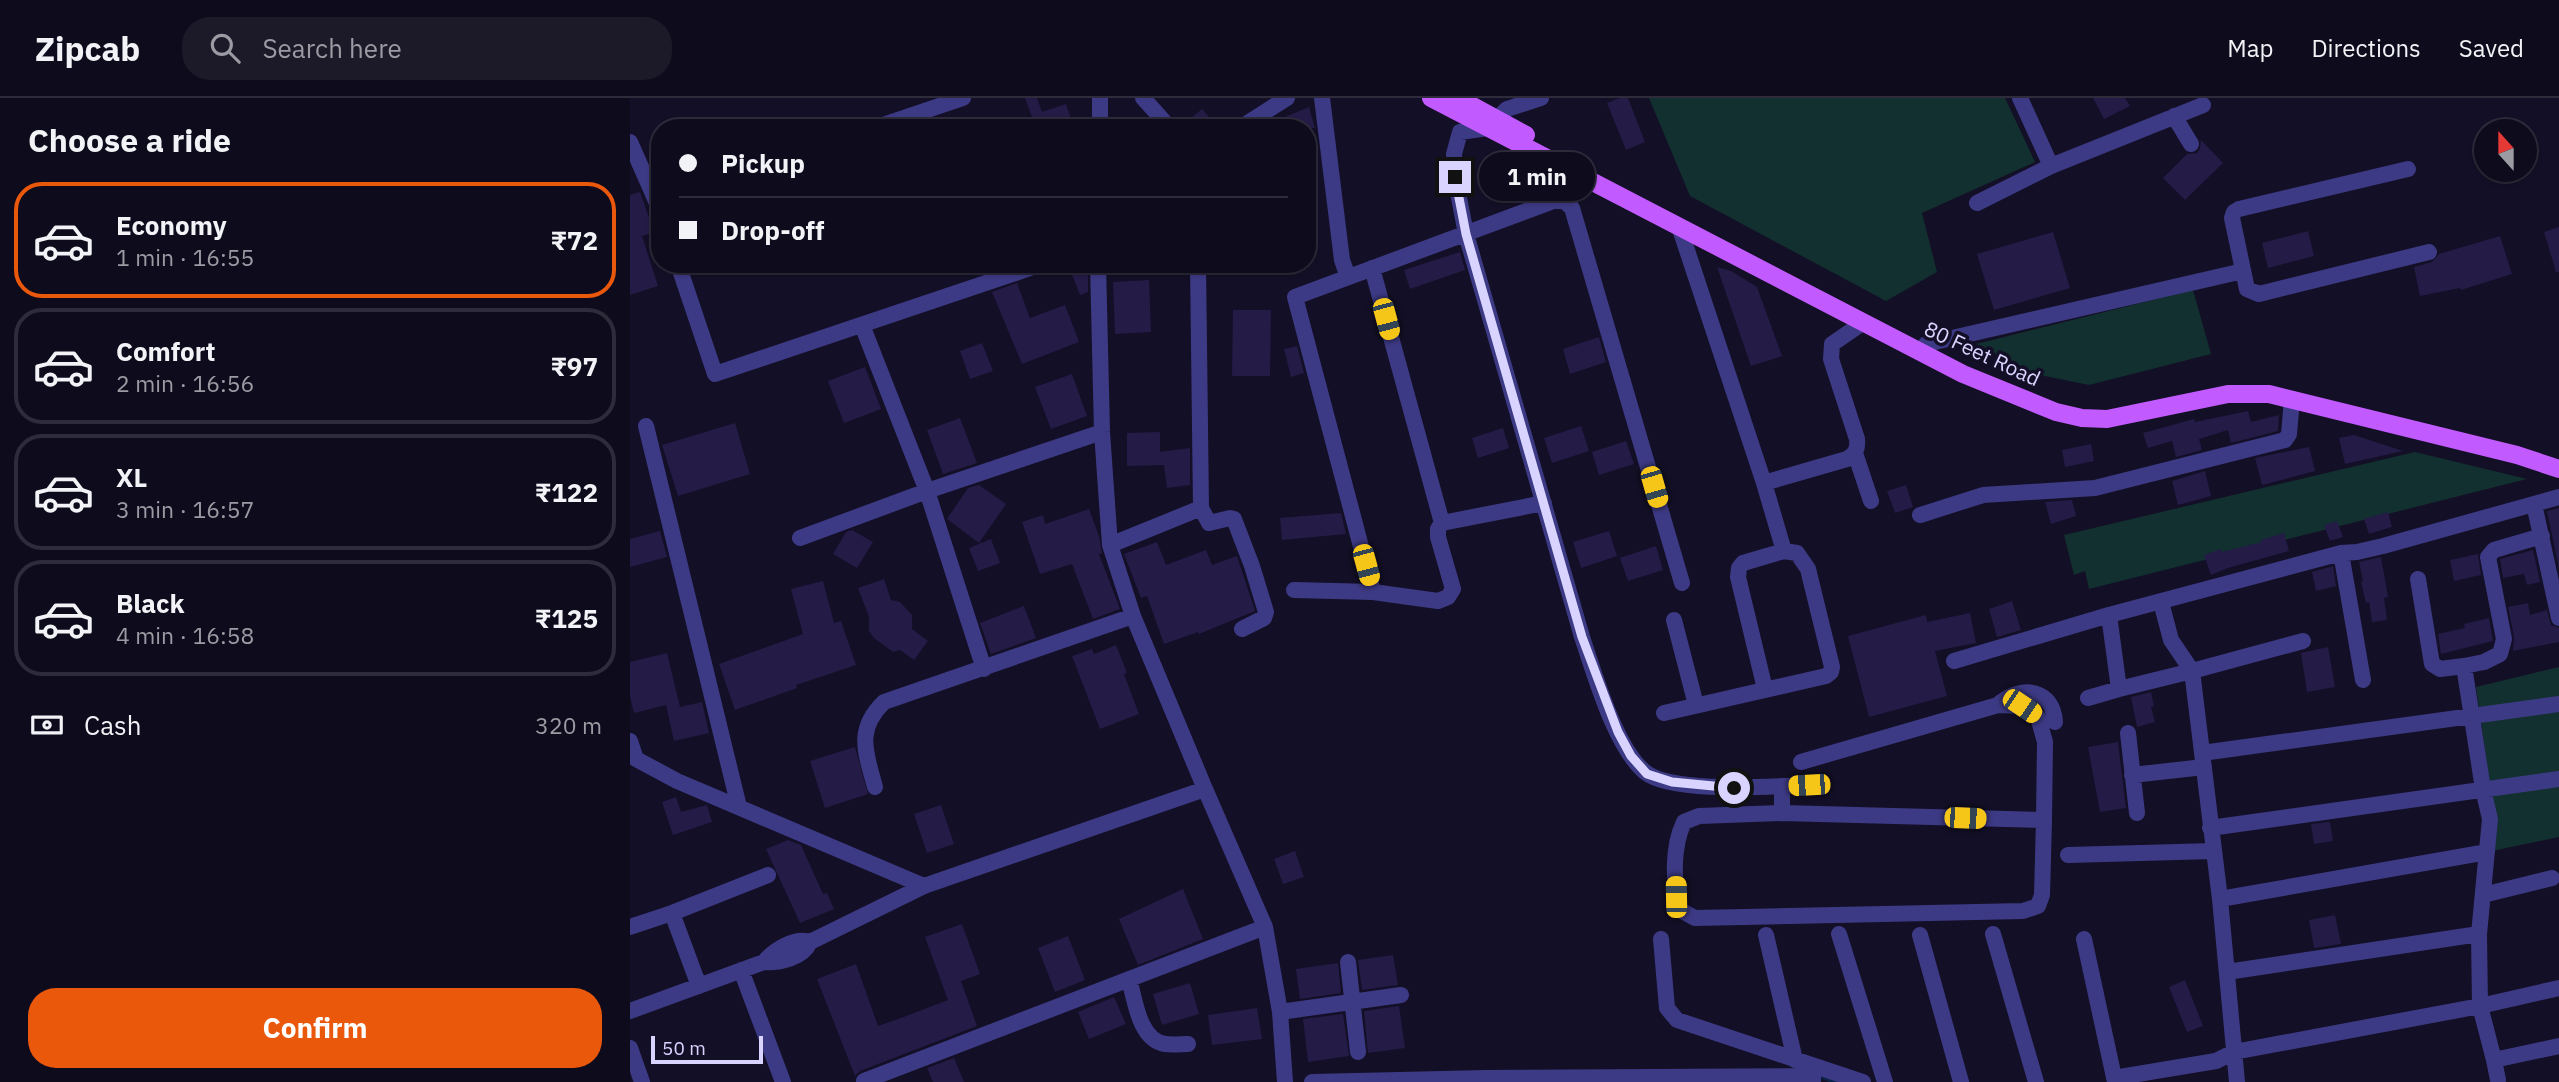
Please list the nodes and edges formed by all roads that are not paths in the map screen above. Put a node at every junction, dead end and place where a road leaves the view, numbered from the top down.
1 (963, 98) edge
2 (1101, 98) edge
3 (1143, 98) edge
4 (1287, 98) edge
5 (1322, 98) edge
6 (1431, 98) edge
7 (1458, 98) edge
8 (1541, 98) edge
9 (2020, 98) edge
10 (2203, 105) dead end
11 (2174, 116) junction
12 (901, 119) edge
13 (1100, 119) edge
14 (1162, 119) edge
15 (1254, 119) edge
16 (1492, 123) junction
17 (630, 142) edge
18 (2191, 144) dead end
19 (2051, 166) junction
20 (2408, 169) dead end
21 (651, 186) edge
22 (1977, 203) dead end
23 (1679, 226) junction
24 (1466, 234) junction
25 (2429, 252) dead end
26 (1372, 268) junction
27 (2243, 271) junction
28 (681, 273) edge
29 (1015, 273) edge
30 (1098, 273) edge
31 (1198, 273) edge
32 (1349, 277) junction
33 (1864, 322) junction
34 (862, 325) junction
35 (1926, 344) junction
36 (2292, 399) junction
37 (646, 426) dead end
38 (1102, 432) junction
39 (1855, 453) junction
40 (2559, 458) edge
41 (2559, 469) edge
42 (1765, 483) junction
43 (927, 491) junction
44 (2559, 497) edge
45 (1871, 501) dead end
46 (1544, 503) junction
47 (2534, 504) junction
48 (1201, 508) junction
49 (1920, 515) dead end
50 (1442, 523) junction
51 (2542, 536) junction
52 (800, 538) dead end
53 (1110, 545) junction
54 (1784, 551) junction
55 (2341, 553) junction
56 (2418, 579) dead end
57 (1682, 583) dead end
58 (1294, 590) dead end
59 (1373, 592) junction
60 (2161, 602) junction
61 (2109, 615) junction
62 (1133, 617) junction
63 (2559, 618) edge
64 (1674, 620) dead end
65 (1242, 629) dead end
66 (2303, 641) dead end
67 (1954, 661) dead end
68 (2463, 666) junction
69 (984, 669) junction
70 (2192, 671) junction
71 (2364, 680) dead end
72 (2119, 689) junction
73 (1765, 690) junction
74 (2088, 698) dead end
75 (2559, 704) edge
76 (1696, 705) junction
77 (1998, 705) junction
78 (1664, 713) dead end
79 (2471, 715) junction
80 (2055, 722) dead end
81 (2129, 733) dead end
82 (630, 741) edge
83 (2203, 760) junction
84 (1801, 762) dead end
85 (2132, 775) junction
86 (2559, 779) edge
87 (1809, 785) dead end
88 (1782, 786) junction
89 (875, 787) dead end
90 (1205, 789) junction
91 (2483, 789) junction
92 (739, 807) junction
93 (1782, 813) junction
94 (2137, 813) dead end
95 (2043, 820) junction
96 (2210, 828) junction
97 (2214, 851) junction
98 (2487, 852) junction
99 (2068, 855) dead end
100 (768, 875) dead end
101 (2552, 878) dead end
102 (924, 886) junction
103 (2483, 895) junction
104 (2220, 899) junction
105 (672, 913) junction
106 (630, 927) edge
107 (1265, 927) junction
108 (1839, 934) dead end
109 (1993, 934) dead end
110 (2479, 934) junction
111 (1766, 935) dead end
112 (1920, 935) dead end
113 (1661, 939) dead end
114 (2084, 939) dead end
115 (1348, 962) dead end
116 (741, 970) junction
117 (2227, 972) junction
118 (1129, 979) junction
119 (699, 986) junction
120 (2559, 988) edge
121 (1401, 995) dead end
122 (1351, 1002) junction
123 (2480, 1006) junction
124 (630, 1011) edge
125 (1280, 1012) junction
126 (1188, 1044) dead end
127 (2559, 1046) edge
128 (630, 1048) edge
129 (1357, 1052) dead end
130 (2234, 1052) junction
131 (1796, 1060) junction
132 (2494, 1060) junction
133 (1486, 1080) edge
134 (2115, 1080) edge
135 (864, 1081) edge
136 (1401, 1081) edge
137 (2495, 1081) edge
138 (642, 1082) edge
139 (783, 1082) edge
140 (1285, 1082) edge
141 (1312, 1082) edge
142 (1813, 1082) edge
143 (1863, 1082) edge
144 (1885, 1082) edge
145 (1961, 1082) edge
146 (2036, 1082) edge
147 (2237, 1082) edge

1 - 12 street
2 - 13 street
3 - 14 street
4 - 15 street
5 - 32 street
6 - 16 main road, 80 Feet Road
7 - 16 main road, 80 Feet Road
8 - 16 street
9 - 19 street
10 - 11 street
11 - 18 street
11 - 19 street
16 - 23 main road, 80 Feet Road
16 - 24 street
16 - 35 main road, 80 Feet Road
17 - 21 street
19 - 22 street
20 - 27 street
23 - 33 main road, 80 Feet Road
23 - 42 street
24 - 26 street
24 - 46 street
24 - 57 street
25 - 27 street
26 - 32 street
26 - 50 street
27 - 35 street
28 - 34 street
29 - 34 street
30 - 38 street
31 - 48 street
32 - 59 street
33 - 36 main road, 80 Feet Road
33 - 39 street
34 - 43 street
35 - 40 main road, 80 Feet Road
36 - 41 main road, 80 Feet Road
36 - 49 street
37 - 92 street
38 - 43 street
38 - 53 street
39 - 42 street
39 - 45 street
42 - 54 street
43 - 52 street
43 - 69 street
44 - 47 street
46 - 50 street
46 - 88 street
47 - 51 street
47 - 55 street
48 - 53 street
48 - 65 street
50 - 59 street
51 - 63 street
51 - 68 street
53 - 62 street
54 - 73 street
54 - 73 street
55 - 60 street
55 - 71 street
56 - 68 street
58 - 59 street
60 - 61 street
60 - 70 street
61 - 67 street
61 - 72 street
62 - 69 street
62 - 90 street
64 - 76 street
66 - 70 street
68 - 79 street
69 - 89 street
70 - 72 street
70 - 83 street
72 - 74 street
73 - 76 street
75 - 79 street
76 - 78 street
77 - 80 street
77 - 84 street
77 - 95 street
79 - 83 street
79 - 91 street
81 - 85 street
82 - 92 street
83 - 85 street
83 - 96 street
85 - 94 street
86 - 91 street
87 - 88 street
88 - 93 street
90 - 102 street
90 - 107 street
91 - 96 street
91 - 98 street
92 - 102 street
93 - 95 street
93 - 95 street
96 - 97 street
97 - 99 street
97 - 104 street
98 - 103 street
98 - 104 street
100 - 105 street
101 - 103 street
102 - 116 street
103 - 110 street
104 - 117 street
105 - 106 street
105 - 119 street
107 - 118 street
107 - 125 street
108 - 144 street
109 - 146 street
110 - 117 street
110 - 123 street
111 - 131 street
112 - 145 street
113 - 131 street
114 - 134 street
115 - 122 street
116 - 119 street
116 - 139 street
117 - 130 street
118 - 126 street
118 - 135 street
119 - 124 street
120 - 123 street
121 - 122 street
122 - 125 street
122 - 129 street
123 - 130 street
123 - 132 street
125 - 140 street
127 - 132 street
128 - 138 street
130 - 134 street
130 - 147 street
131 - 143 street
132 - 137 street
133 - 136 street
133 - 142 street
136 - 141 street

